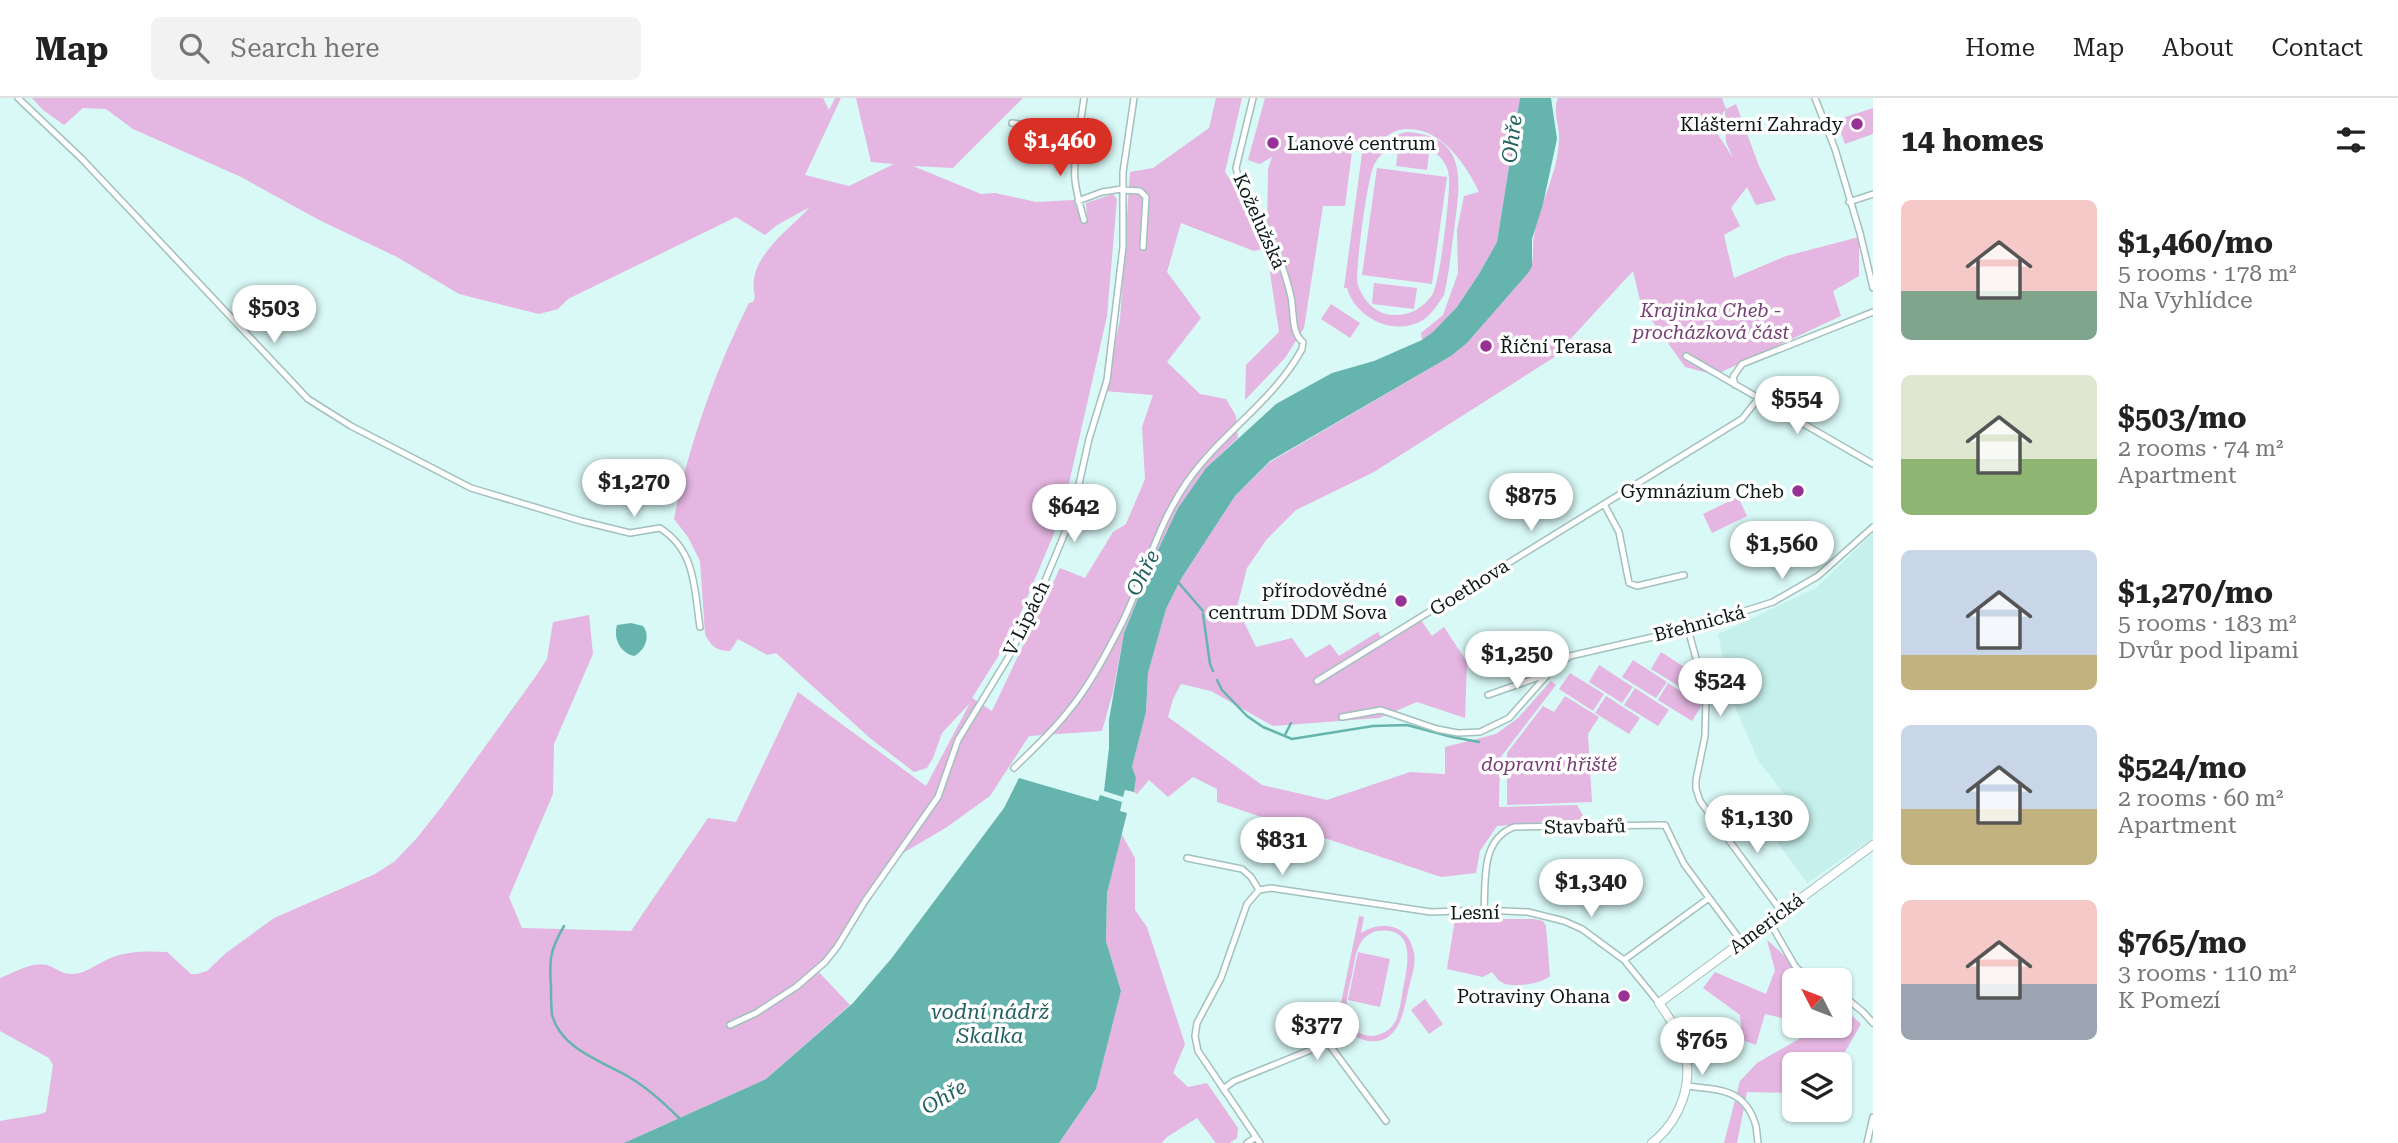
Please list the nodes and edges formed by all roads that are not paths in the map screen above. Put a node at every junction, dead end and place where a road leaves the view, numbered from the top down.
1 (18, 98) edge
2 (1084, 98) edge
3 (1134, 98) edge
4 (1252, 98) edge
5 (1815, 98) edge
6 (1012, 123) dead end
7 (1079, 133) junction
8 (1122, 190) junction
9 (1873, 194) edge
10 (1078, 201) junction
11 (1849, 202) junction
12 (1084, 220) dead end
13 (1143, 247) dead end
14 (1873, 288) edge
15 (1873, 312) edge
16 (1686, 356) dead end
17 (1735, 385) junction
18 (1758, 399) junction
19 (1873, 464) edge
20 (1604, 504) junction
21 (1873, 527) edge
22 (1684, 575) dead end
23 (700, 627) dead end
24 (1688, 629) junction
25 (1548, 674) junction
26 (1317, 681) dead end
27 (1488, 695) dead end
28 (1342, 717) dead end
29 (1014, 768) dead end
30 (1873, 845) edge
31 (1187, 859) dead end
32 (1259, 890) junction
33 (1709, 898) junction
34 (1484, 910) junction
35 (1781, 911) junction
36 (1769, 921) junction
37 (1741, 941) junction
38 (1624, 960) junction
39 (1797, 968) edge
40 (1659, 1003) junction
41 (1852, 1004) edge
42 (1873, 1023) edge
43 (730, 1025) dead end
44 (1687, 1086) junction
45 (1223, 1089) junction
46 (1873, 1117) edge
47 (1386, 1121) dead end
48 (1258, 1140) edge
49 (1247, 1143) edge
50 (1653, 1143) edge
51 (1758, 1143) edge
52 (1867, 1143) edge

1 - 23 street
2 - 7 street
3 - 8 street, V Lipách
4 - 29 street, Koželužská
5 - 11 street
6 - 7 street
7 - 10 street
8 - 10 street
8 - 13 street
8 - 43 street, V Lipách
9 - 11 street
10 - 12 street
11 - 14 street
15 - 17 street
16 - 17 street
17 - 18 street
18 - 19 street
18 - 20 street, Goethova
20 - 22 street
20 - 26 street, Goethova
21 - 24 street, Břehnická
24 - 25 street, Břehnická
24 - 35 street
25 - 27 street, Břehnická
25 - 28 street, Břehnická
30 - 35 street, Americká
31 - 32 street
32 - 34 street, Lesní
32 - 45 street
33 - 34 street, Stavbařů
33 - 37 street, Stavbařů
33 - 38 street
34 - 38 street, Lesní
35 - 36 street, Americká
36 - 37 street, Americká
36 - 39 street
37 - 40 street, Americká
38 - 40 street, Lesní
40 - 44 street
41 - 42 street
44 - 50 street
44 - 51 street
45 - 47 street
45 - 48 street
46 - 52 street
48 - 49 street

